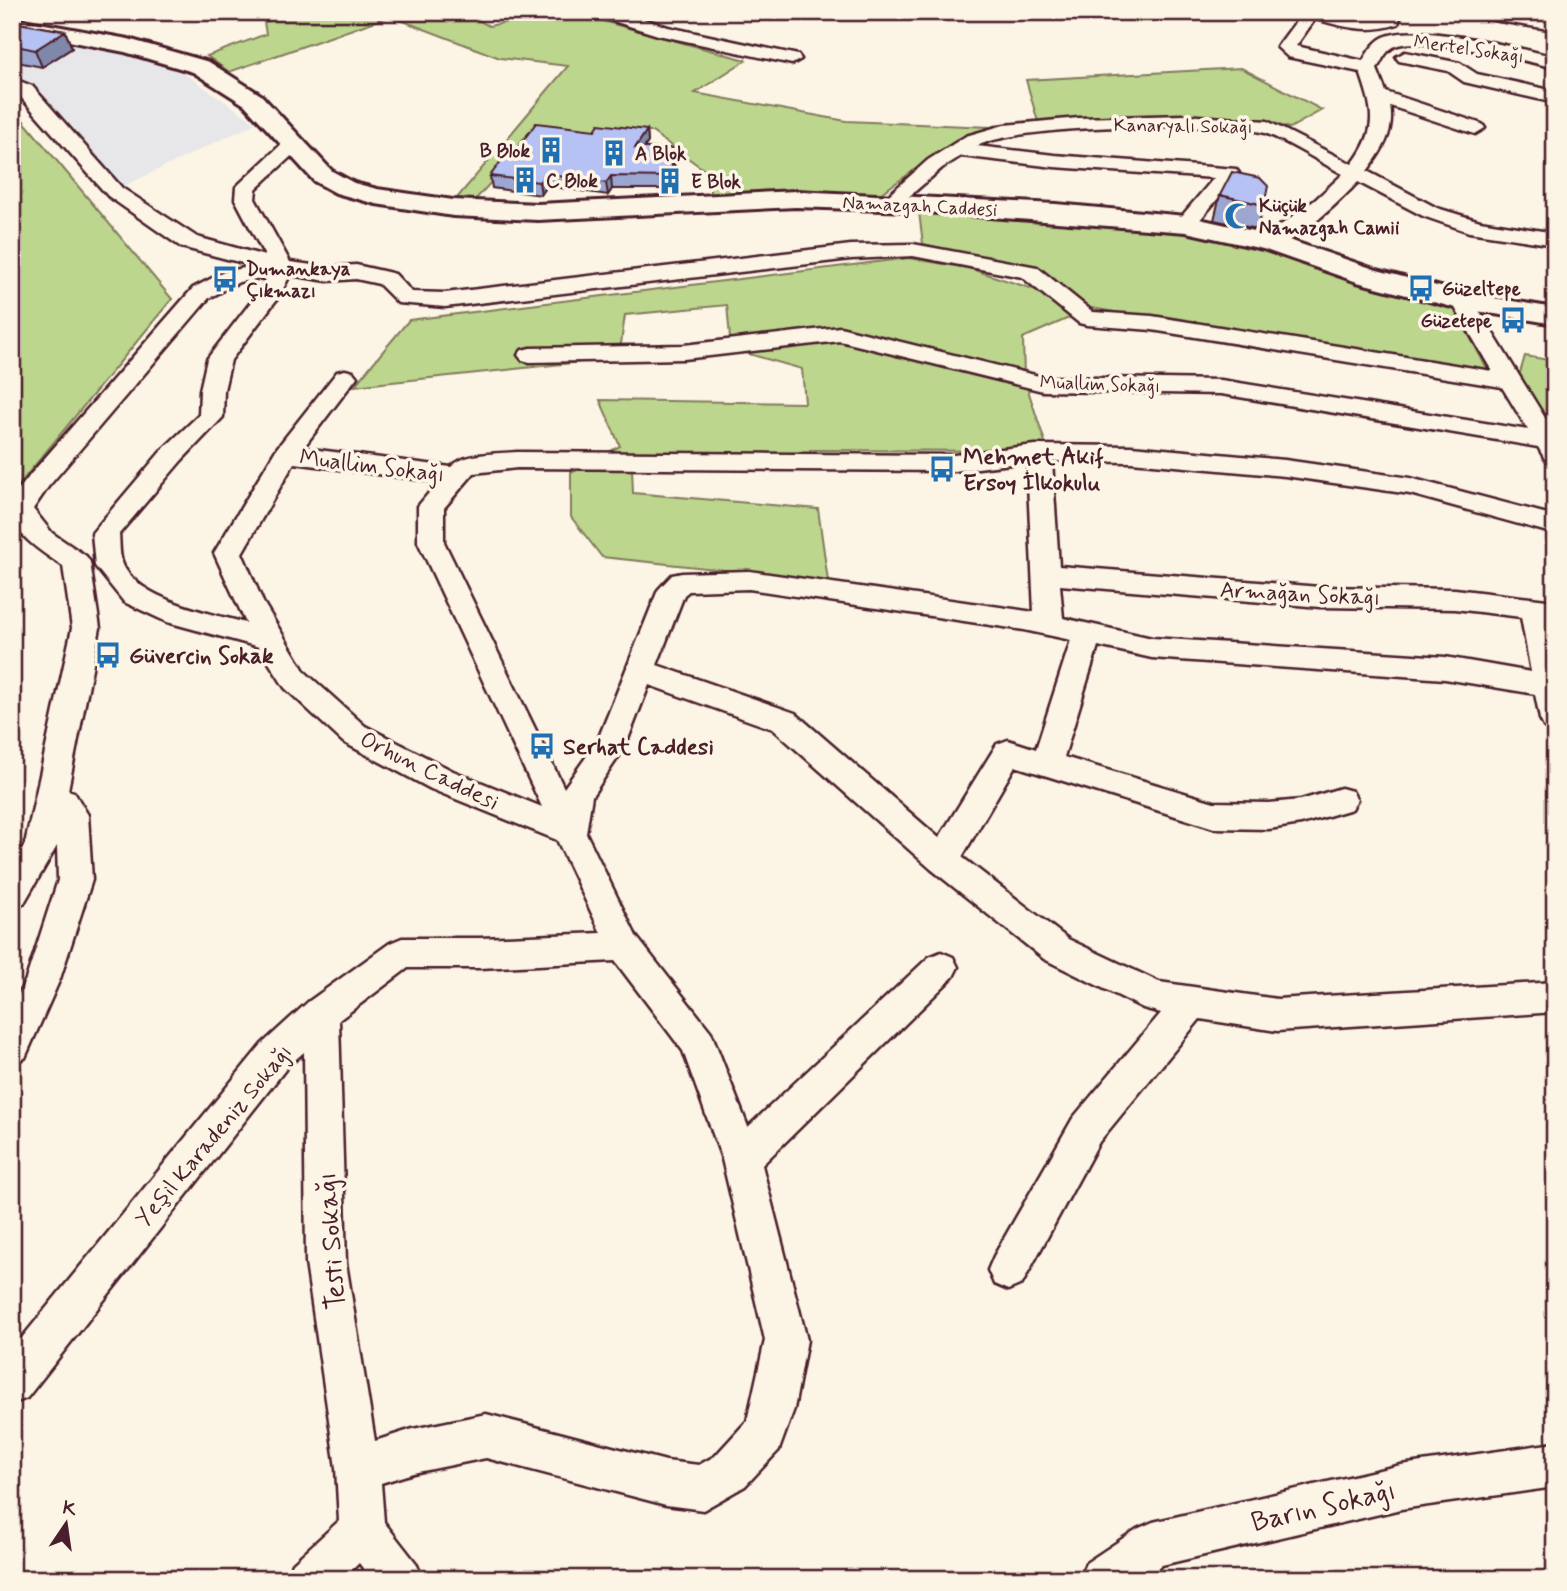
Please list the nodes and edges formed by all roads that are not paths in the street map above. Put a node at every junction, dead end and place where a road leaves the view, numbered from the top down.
1 (603, 12) edge
2 (1393, 12) edge
3 (1474, 12) edge
4 (1311, 13) edge
5 (12, 24) edge
6 (1555, 25) edge
7 (792, 59) dead end
8 (1373, 60) junction
9 (1555, 63) edge
10 (12, 84) edge
11 (1376, 95) junction
12 (1555, 97) edge
13 (1475, 128) dead end
14 (294, 143) junction
15 (960, 150) junction
16 (1356, 171) junction
17 (891, 202) junction
18 (1186, 223) junction
19 (1555, 239) edge
20 (1271, 243) junction
21 (282, 267) junction
22 (1462, 301) junction
23 (1555, 316) edge
24 (530, 355) dead end
25 (345, 377) dead end
26 (1510, 381) junction
27 (1551, 448) edge
28 (1039, 453) junction
29 (286, 454) junction
30 (458, 476) junction
31 (1555, 525) edge
32 (109, 566) junction
33 (1046, 574) junction
34 (78, 575) junction
35 (1544, 610) edge
36 (1049, 626) junction
37 (1087, 634) junction
38 (269, 639) junction
39 (640, 670) junction
40 (1553, 687) edge
41 (1555, 719) edge
42 (1047, 764) junction
43 (51, 798) junction
44 (1341, 800) dead end
45 (571, 832) junction
46 (27, 846) edge
47 (943, 860) junction
48 (12, 893) edge
49 (624, 946) junction
50 (941, 967) dead end
51 (1555, 997) edge
52 (1192, 1002) junction
53 (321, 1013) junction
54 (12, 1047) edge
55 (741, 1159) junction
56 (1008, 1270) dead end
57 (12, 1383) edge
58 (1555, 1465) edge
59 (358, 1468) junction
60 (362, 1530) junction
61 (309, 1579) edge
62 (400, 1579) edge
63 (1102, 1579) edge

1 - 7 street
2 - 4 street
3 - 6 street
4 - 8 street
5 - 14 main road, Namazgah Caddesi
8 - 9 street, Mertel Sokağı
8 - 11 street
8 - 12 street
10 - 21 street
11 - 13 street
11 - 16 street
14 - 17 main road, Namazgah Caddesi
14 - 21 street
15 - 16 street, Kanaryalı Sokağı
15 - 17 street, Kanaryalı Sokağı
15 - 18 street, Kanaryalı Sokağı
16 - 19 street, Kanaryalı Sokağı
16 - 20 street
17 - 18 main road, Namazgah Caddesi
18 - 20 main road, Namazgah Caddesi
20 - 22 main road, Namazgah Caddesi
21 - 26 street
21 - 32 street
21 - 34 street
22 - 23 main road, Namazgah Caddesi
22 - 26 street
24 - 27 street, Muallim Sokağı
25 - 29 street
26 - 27 street
28 - 30 street
28 - 31 street
28 - 33 street
29 - 30 street, Muallim Sokağı
29 - 38 street, Orhun Caddesi
30 - 45 street
32 - 34 street
32 - 38 street
33 - 35 street, Armağan Sokağı
33 - 36 street
34 - 43 street
35 - 40 street
36 - 37 street
36 - 39 street
37 - 40 street
37 - 42 street
38 - 45 street, Orhun Caddesi
39 - 45 street
39 - 47 street
40 - 41 street
42 - 44 street
42 - 47 street
43 - 46 street
43 - 54 street
45 - 49 street
46 - 48 street
47 - 52 street
49 - 53 street, Yeşil Karadeniz Sokağı
49 - 55 street
50 - 55 street
51 - 52 street
52 - 56 street
53 - 57 street, Yeşil Karadeniz Sokağı
53 - 59 street, Testi Sokağı
55 - 59 street
58 - 63 street, Barın Sokağı
59 - 60 street, Testi Sokağı
60 - 61 street
60 - 62 street

